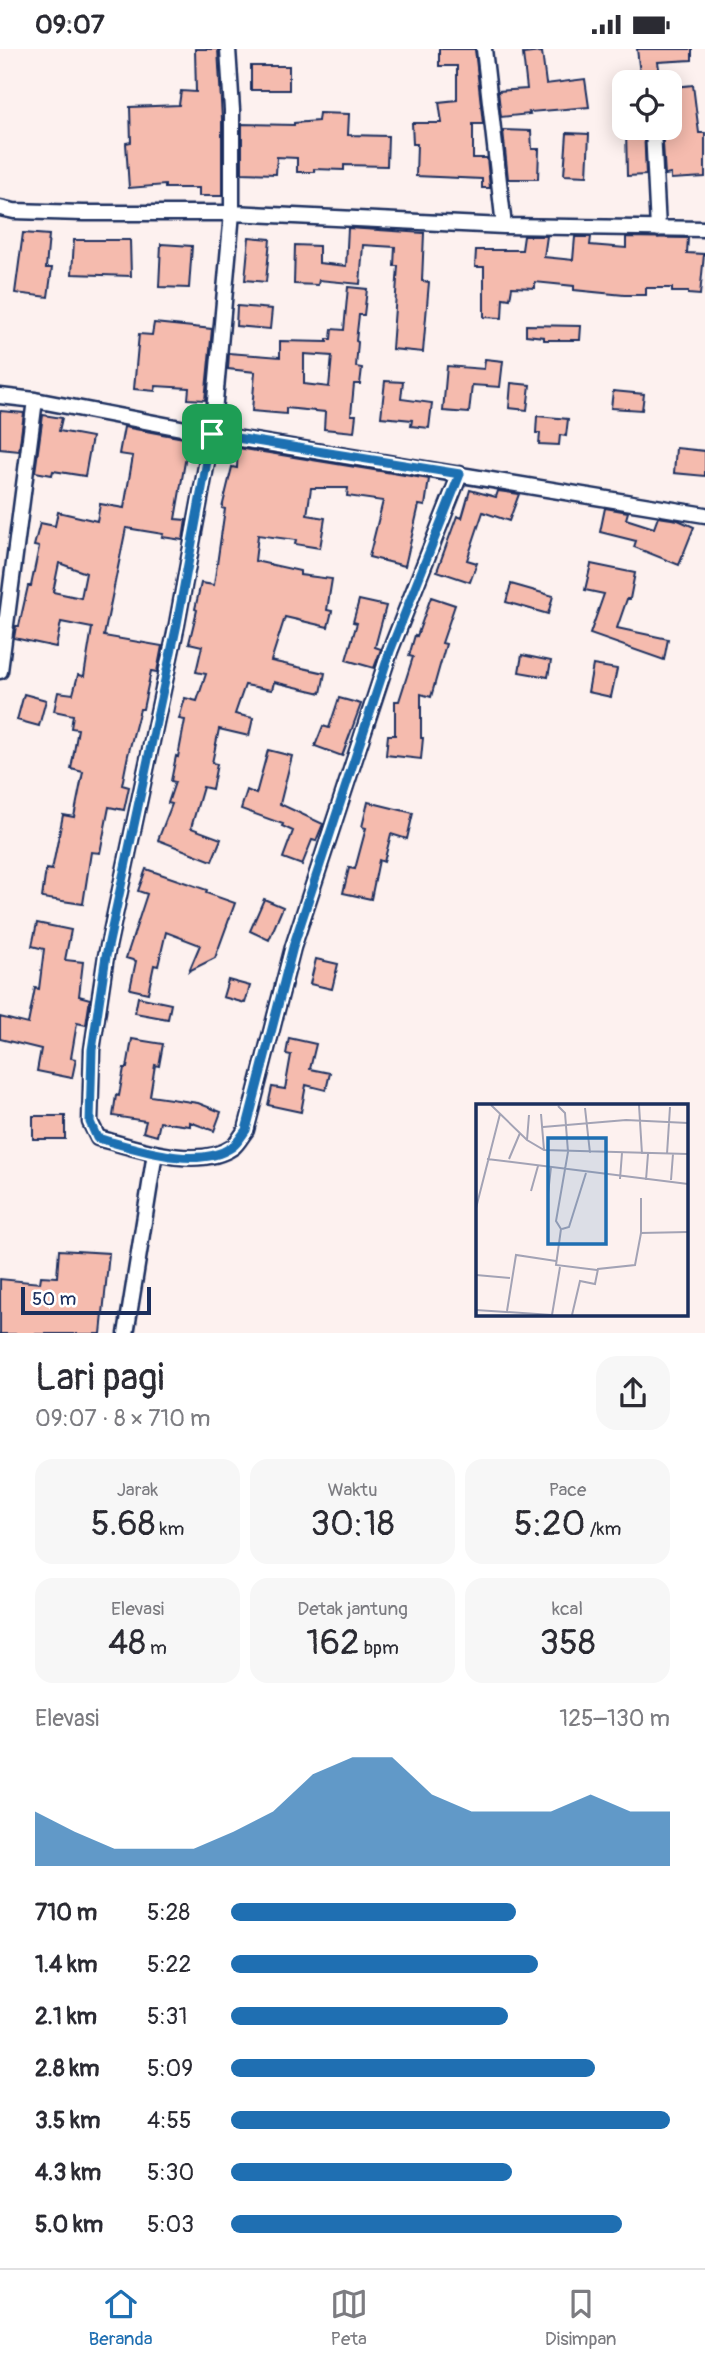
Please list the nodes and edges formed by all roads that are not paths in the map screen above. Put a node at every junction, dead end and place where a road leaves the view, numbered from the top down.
1 (228, 49) edge
2 (484, 49) edge
3 (653, 140) edge
4 (0, 208) edge
5 (232, 213) junction
6 (504, 226) junction
7 (657, 229) junction
8 (705, 229) edge
9 (0, 396) edge
10 (35, 400) junction
11 (212, 434) junction
12 (460, 474) junction
13 (705, 515) edge
14 (0, 671) edge
15 (155, 1153) junction
16 (126, 1333) edge

1 - 5 street
2 - 6 street
3 - 7 street
4 - 5 street
5 - 6 street
5 - 11 street
6 - 7 street
7 - 8 street
9 - 10 street
10 - 11 street
10 - 14 street
11 - 12 street
11 - 15 street
12 - 13 street
12 - 15 street
15 - 16 street

